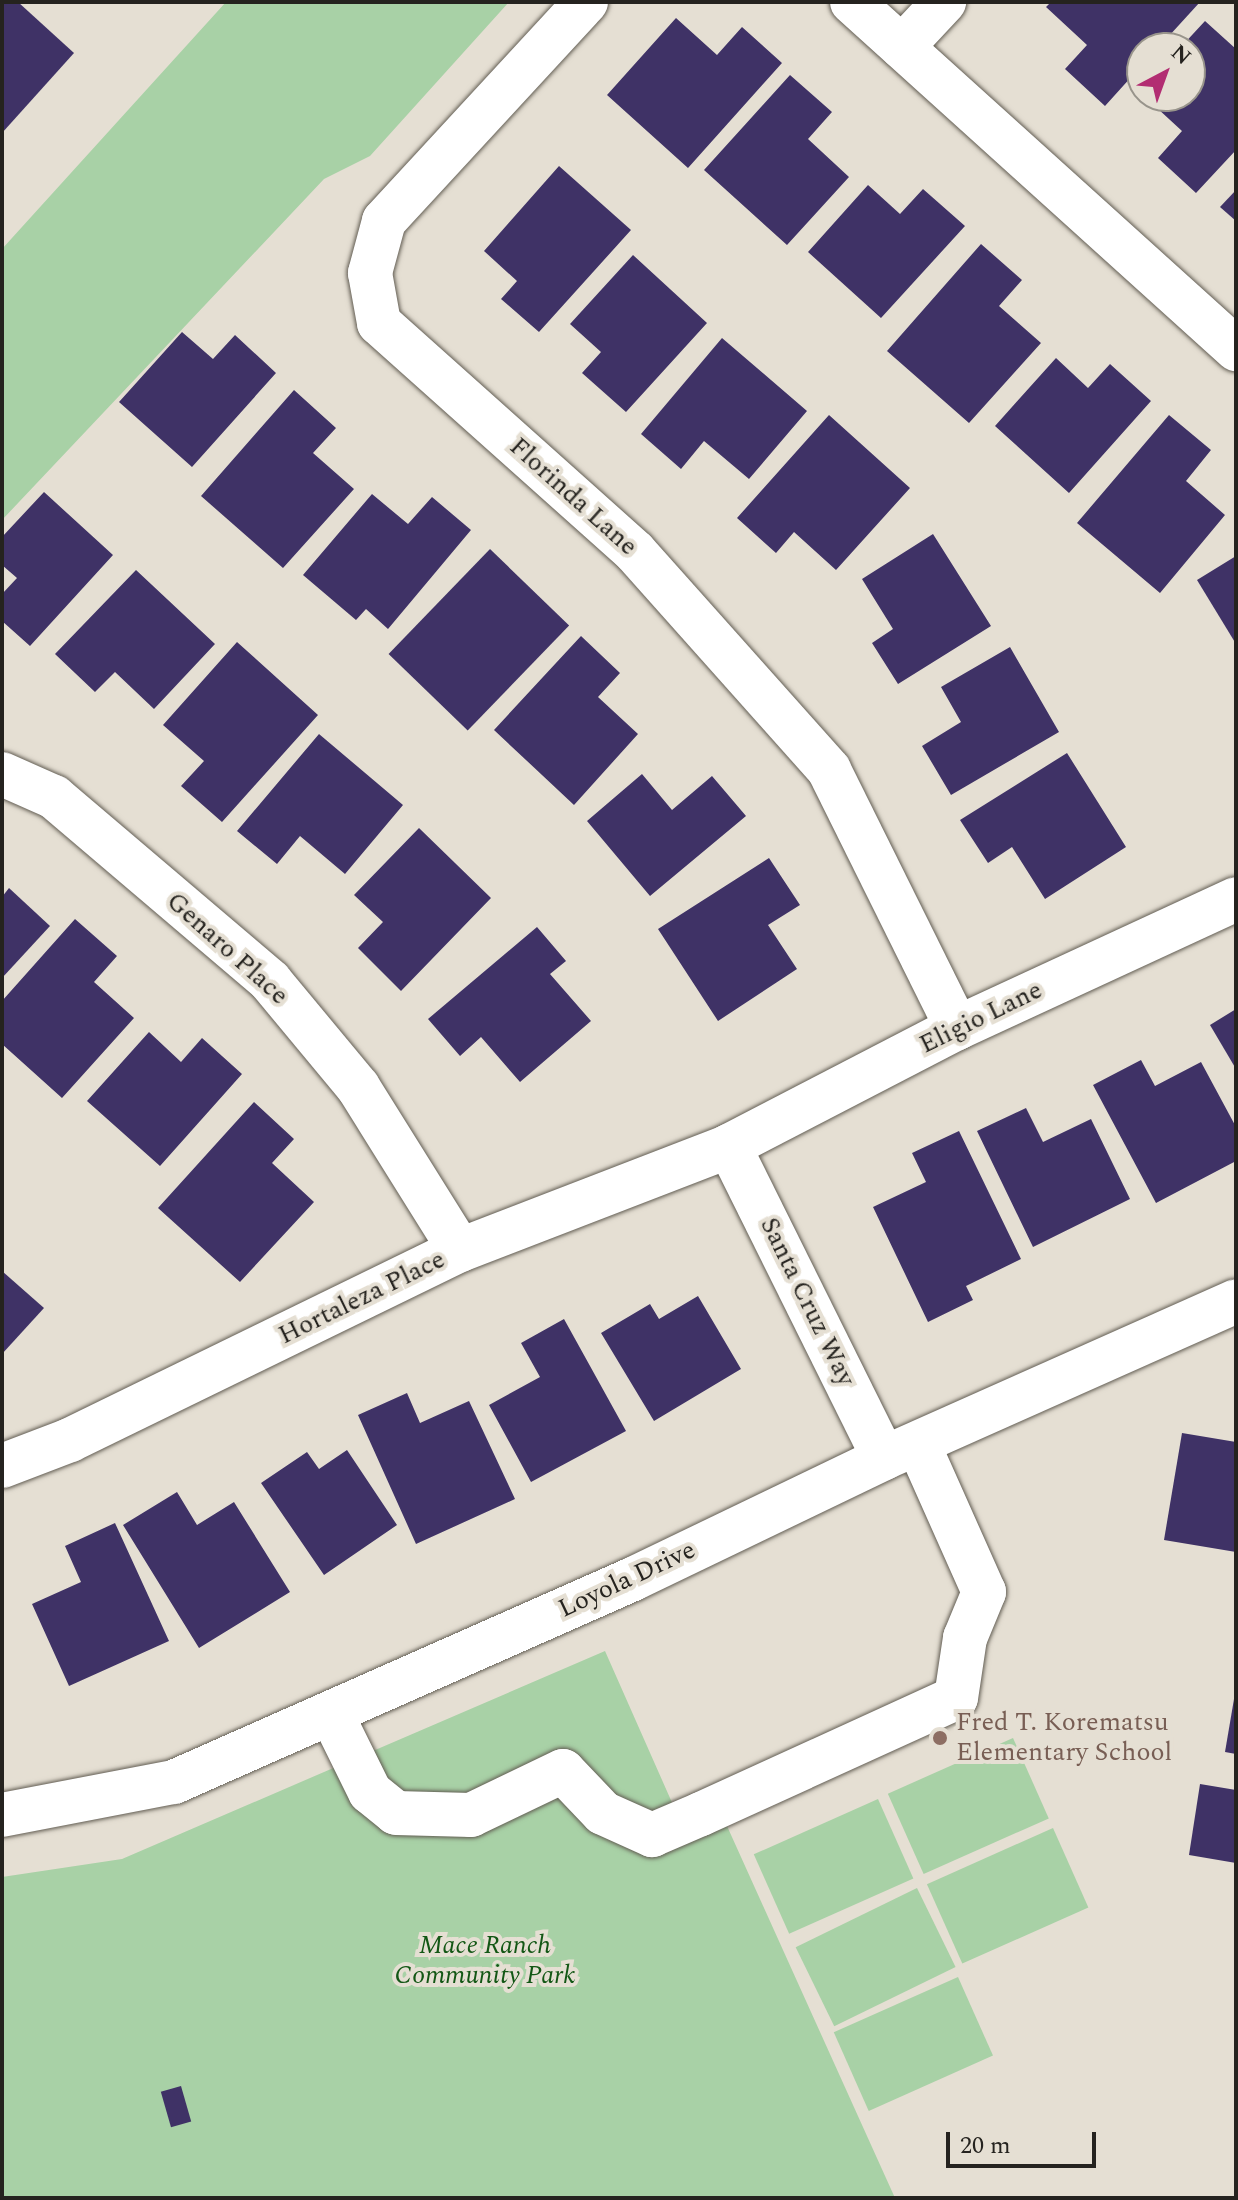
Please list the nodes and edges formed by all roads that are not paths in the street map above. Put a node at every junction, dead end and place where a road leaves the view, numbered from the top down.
1 (586, 2) edge
2 (852, 2) edge
3 (944, 2) edge
4 (902, 47) junction
5 (1236, 349) edge
6 (2, 774) edge
7 (1236, 899) edge
8 (957, 1028) junction
9 (729, 1146) junction
10 (460, 1250) junction
11 (1236, 1301) edge
12 (901, 1451) junction
13 (2, 1466) edge
14 (331, 1713) junction
15 (2, 1815) edge

1 - 8 street, Florinda Lane
2 - 4 street
3 - 4 street
4 - 5 street
6 - 10 street, Genaro Place
7 - 8 street, Eligio Lane
8 - 9 street, Eligio Lane
9 - 10 street, Hortaleza Place
9 - 12 street, Santa Cruz Way
10 - 13 street, Hortaleza Place
11 - 12 street, Loyola Drive
12 - 14 street, Loyola Drive
12 - 14 street, Santa Cruz Way
14 - 15 street, Loyola Drive

